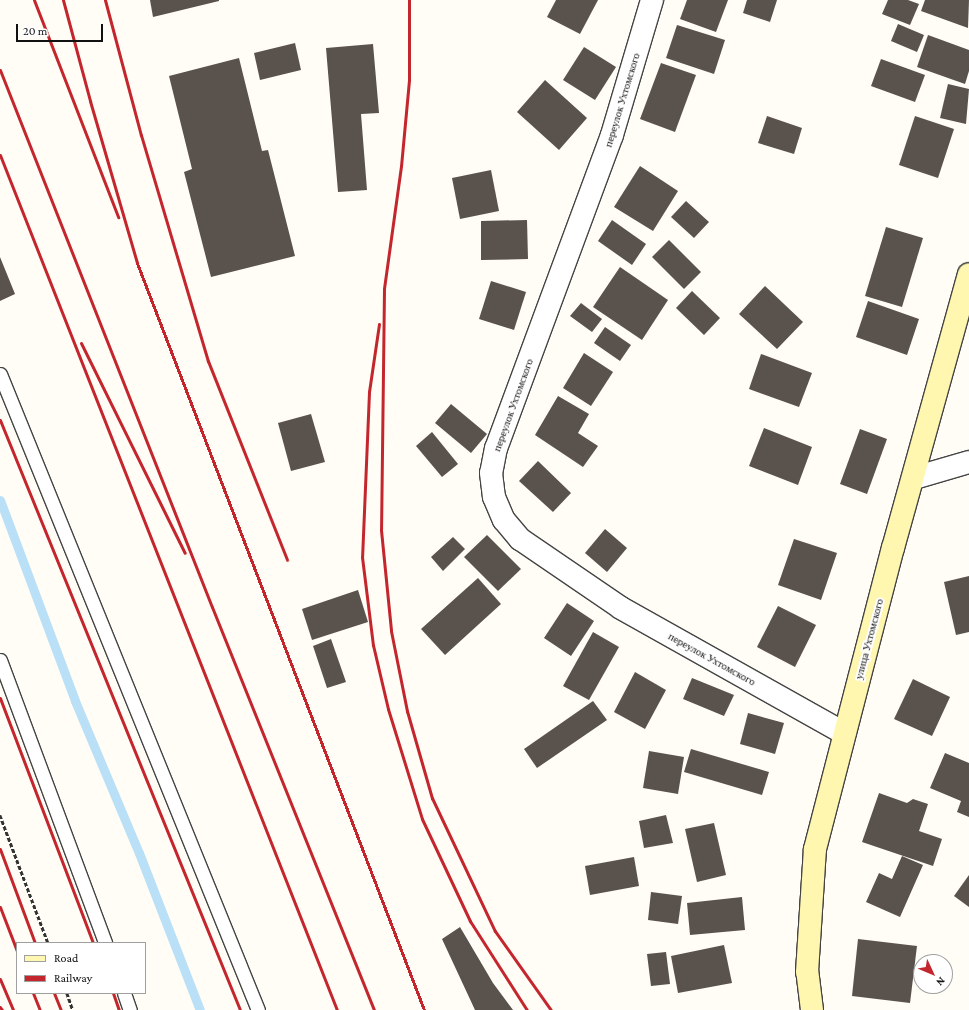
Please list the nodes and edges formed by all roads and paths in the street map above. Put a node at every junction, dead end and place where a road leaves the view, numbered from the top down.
1 (652, 0) edge
2 (969, 274) edge
3 (0, 374) edge
4 (969, 462) edge
5 (914, 478) junction
6 (0, 660) edge
7 (844, 733) junction
8 (0, 815) edge
9 (48, 942) edge
10 (105, 942) edge
11 (67, 994) edge
12 (124, 994) edge
13 (73, 1010) edge
14 (130, 1010) edge
15 (258, 1010) edge
16 (812, 1010) edge

1 - 7 street, переулок Ухтомского
2 - 5 street, улица Ухтомского
3 - 15 lane
4 - 5 street
5 - 7 street, улица Ухтомского
6 - 10 lane
7 - 16 street, улица Ухтомского
8 - 9 path
11 - 13 path
12 - 14 lane

